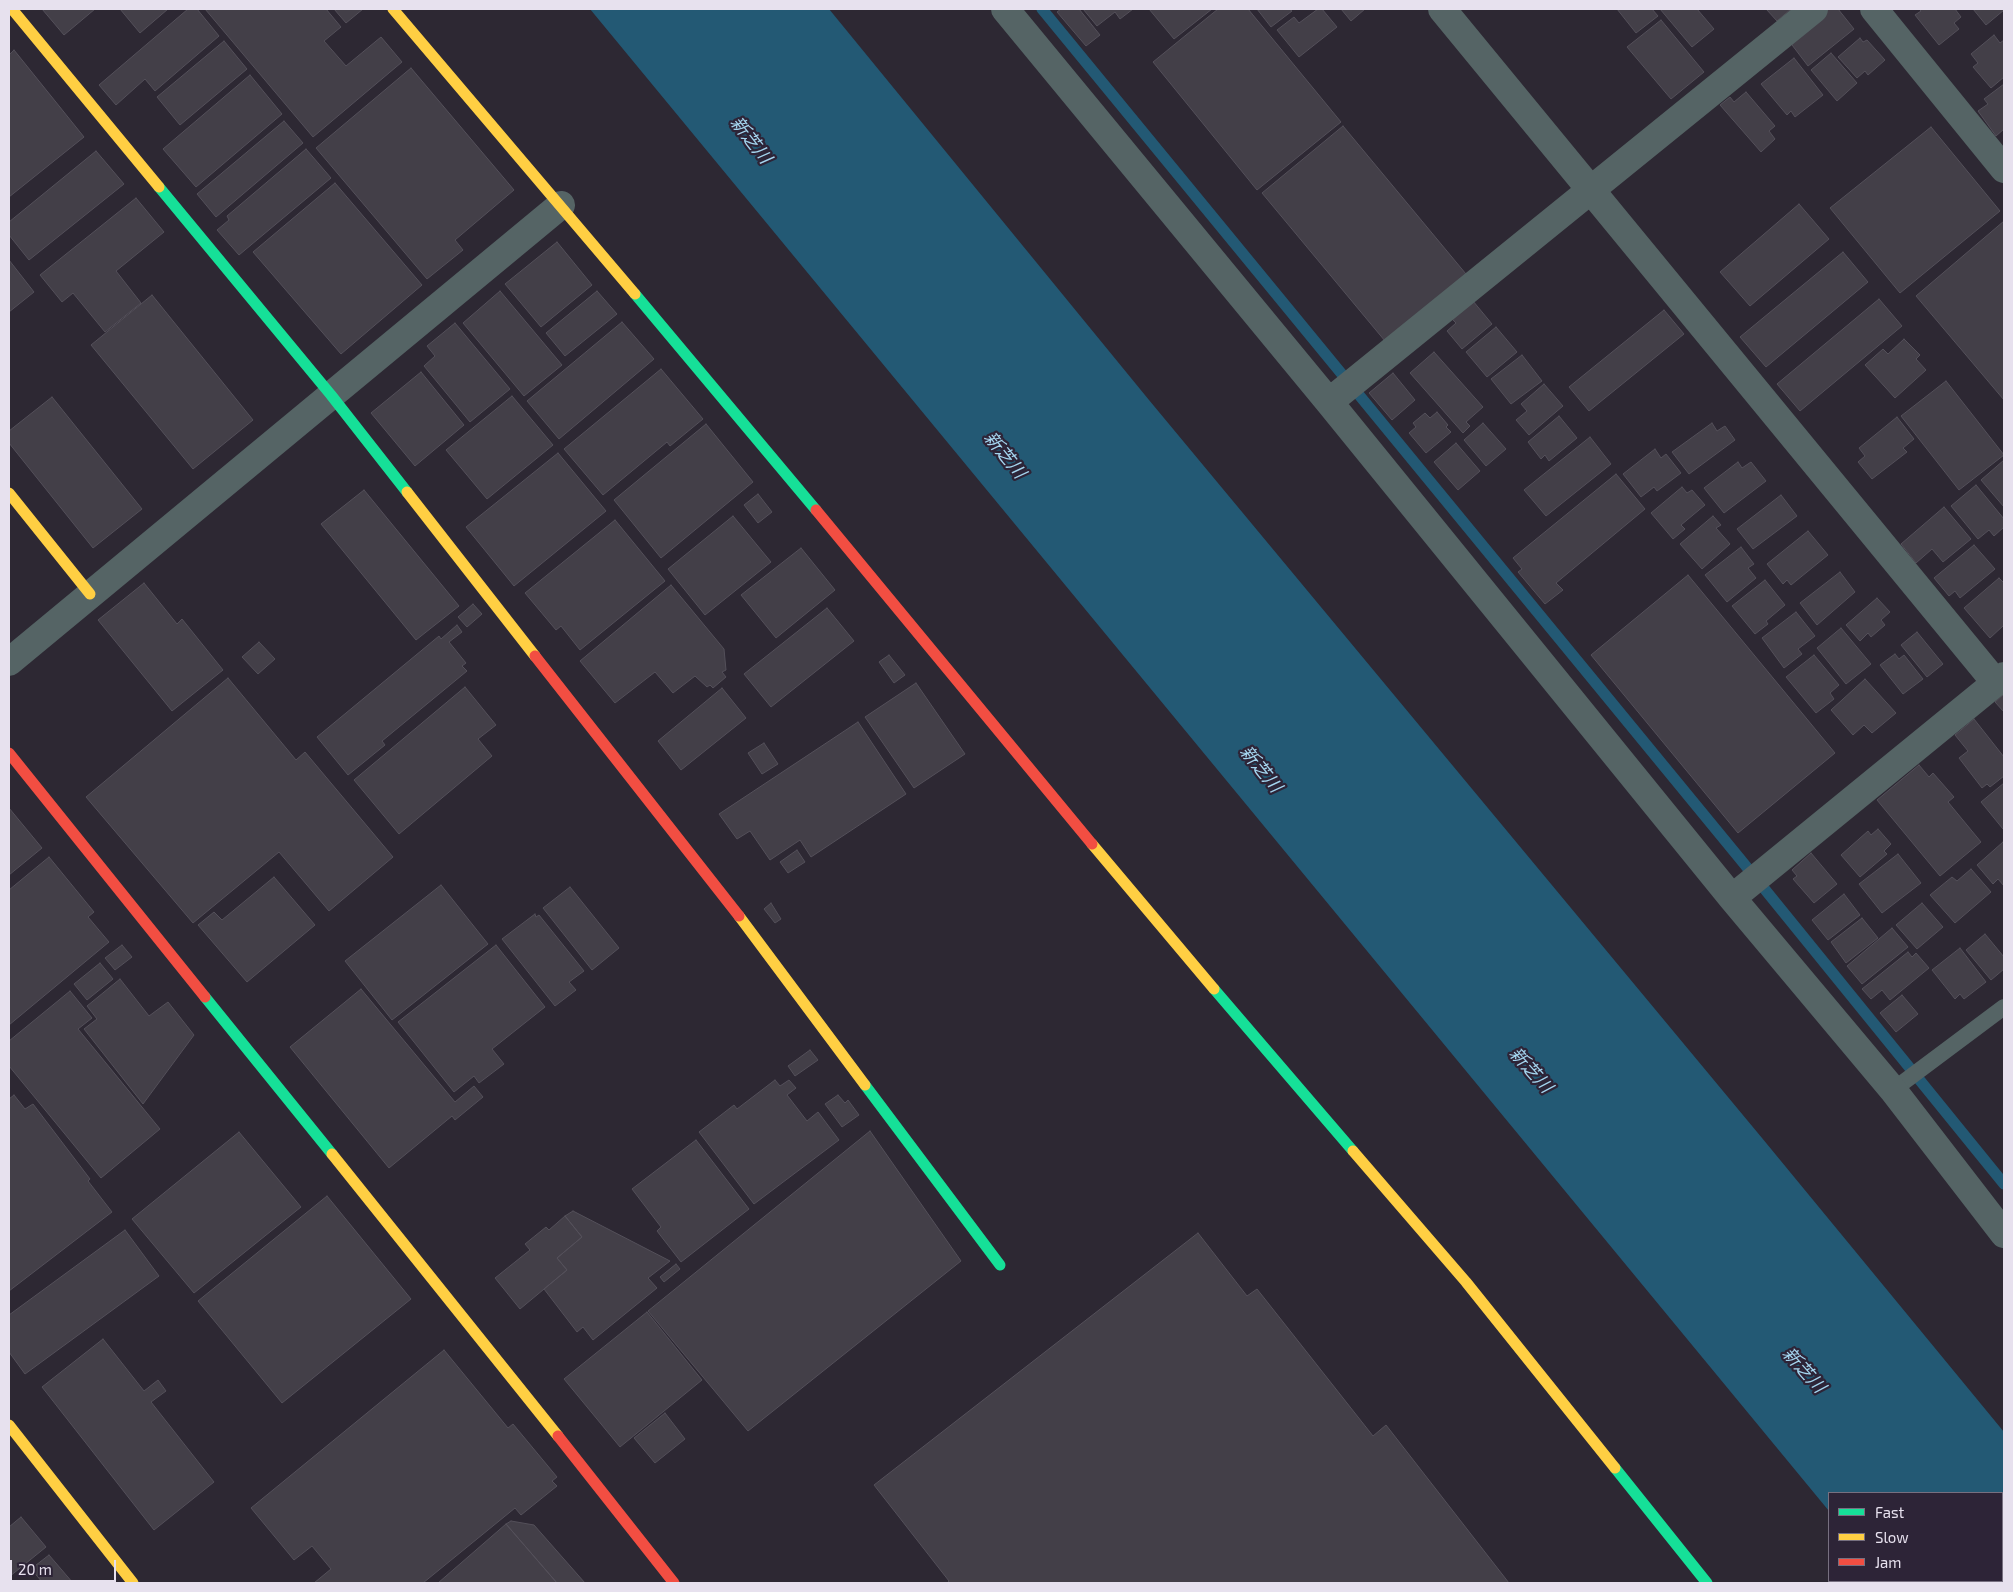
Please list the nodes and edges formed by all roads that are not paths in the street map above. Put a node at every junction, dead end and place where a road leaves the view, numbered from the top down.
1 (12, 9) edge
2 (393, 9) edge
3 (1005, 9) edge
4 (1442, 9) edge
5 (1814, 9) edge
6 (1874, 9) edge
7 (2004, 169) edge
8 (1592, 190) junction
9 (561, 205) junction
10 (331, 395) junction
11 (1329, 402) junction
12 (9, 493) edge
13 (90, 594) junction
14 (9, 662) edge
15 (2000, 680) edge
16 (9, 753) edge
17 (1732, 898) junction
18 (2004, 1007) edge
19 (1893, 1090) junction
20 (2004, 1234) edge
21 (1000, 1265) dead end
22 (9, 1424) edge
23 (133, 1583) edge
24 (674, 1583) edge
25 (1707, 1583) edge

1 - 10 street
2 - 9 street
3 - 11 street
4 - 8 street
5 - 8 street
6 - 7 street
8 - 11 street
8 - 15 street
9 - 10 street
9 - 25 street
10 - 13 street
10 - 21 street
11 - 17 street
12 - 13 street
13 - 14 street
15 - 17 street
16 - 24 street
17 - 19 street
18 - 19 lane
19 - 20 street
22 - 23 street

